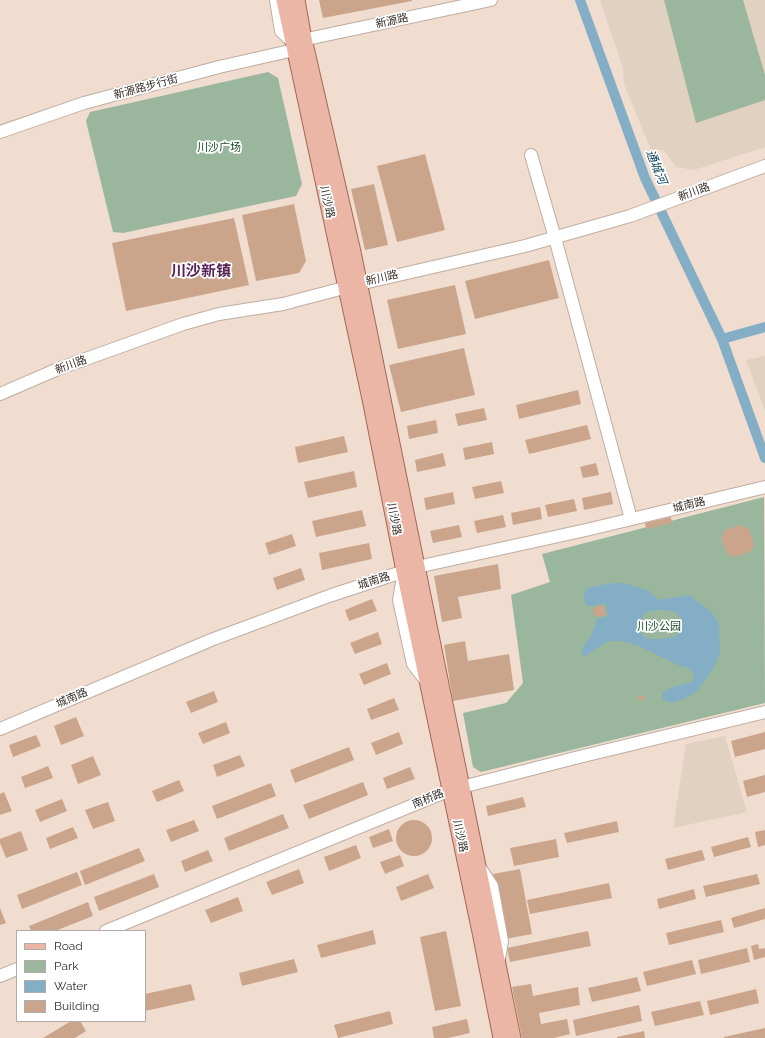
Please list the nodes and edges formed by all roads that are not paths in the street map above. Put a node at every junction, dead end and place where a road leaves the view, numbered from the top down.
1 (276, 0) edge
2 (284, 0) edge
3 (296, 0) edge
4 (304, 0) edge
5 (491, 0) edge
6 (297, 43) junction
7 (0, 132) edge
8 (531, 156) dead end
9 (765, 166) edge
10 (555, 238) junction
11 (352, 285) junction
12 (0, 394) edge
13 (765, 487) edge
14 (631, 519) junction
15 (411, 569) junction
16 (765, 712) edge
17 (0, 729) edge
18 (456, 788) junction
19 (108, 930) edge
20 (16, 969) edge
21 (0, 976) edge
22 (501, 1038) edge
23 (513, 1038) edge

1 - 6 street
2 - 6 main road, 川沙路
3 - 6 main road, 川沙路
4 - 6 street
5 - 6 street, 新源路
6 - 7 street, 新源路步行街
6 - 11 main road, 川沙路
8 - 10 street
9 - 10 street, 新川路
10 - 11 street, 新川路
10 - 14 street
11 - 12 street, 新川路
11 - 15 main road, 川沙路
13 - 14 street, 城南路
14 - 15 street, 城南路
15 - 17 street, 城南路
15 - 18 main road, 川沙路
15 - 18 main road, 川沙路
16 - 18 street, 南桥路
18 - 19 street, 南桥路
18 - 22 main road, 川沙路
18 - 23 main road, 川沙路
20 - 21 street

